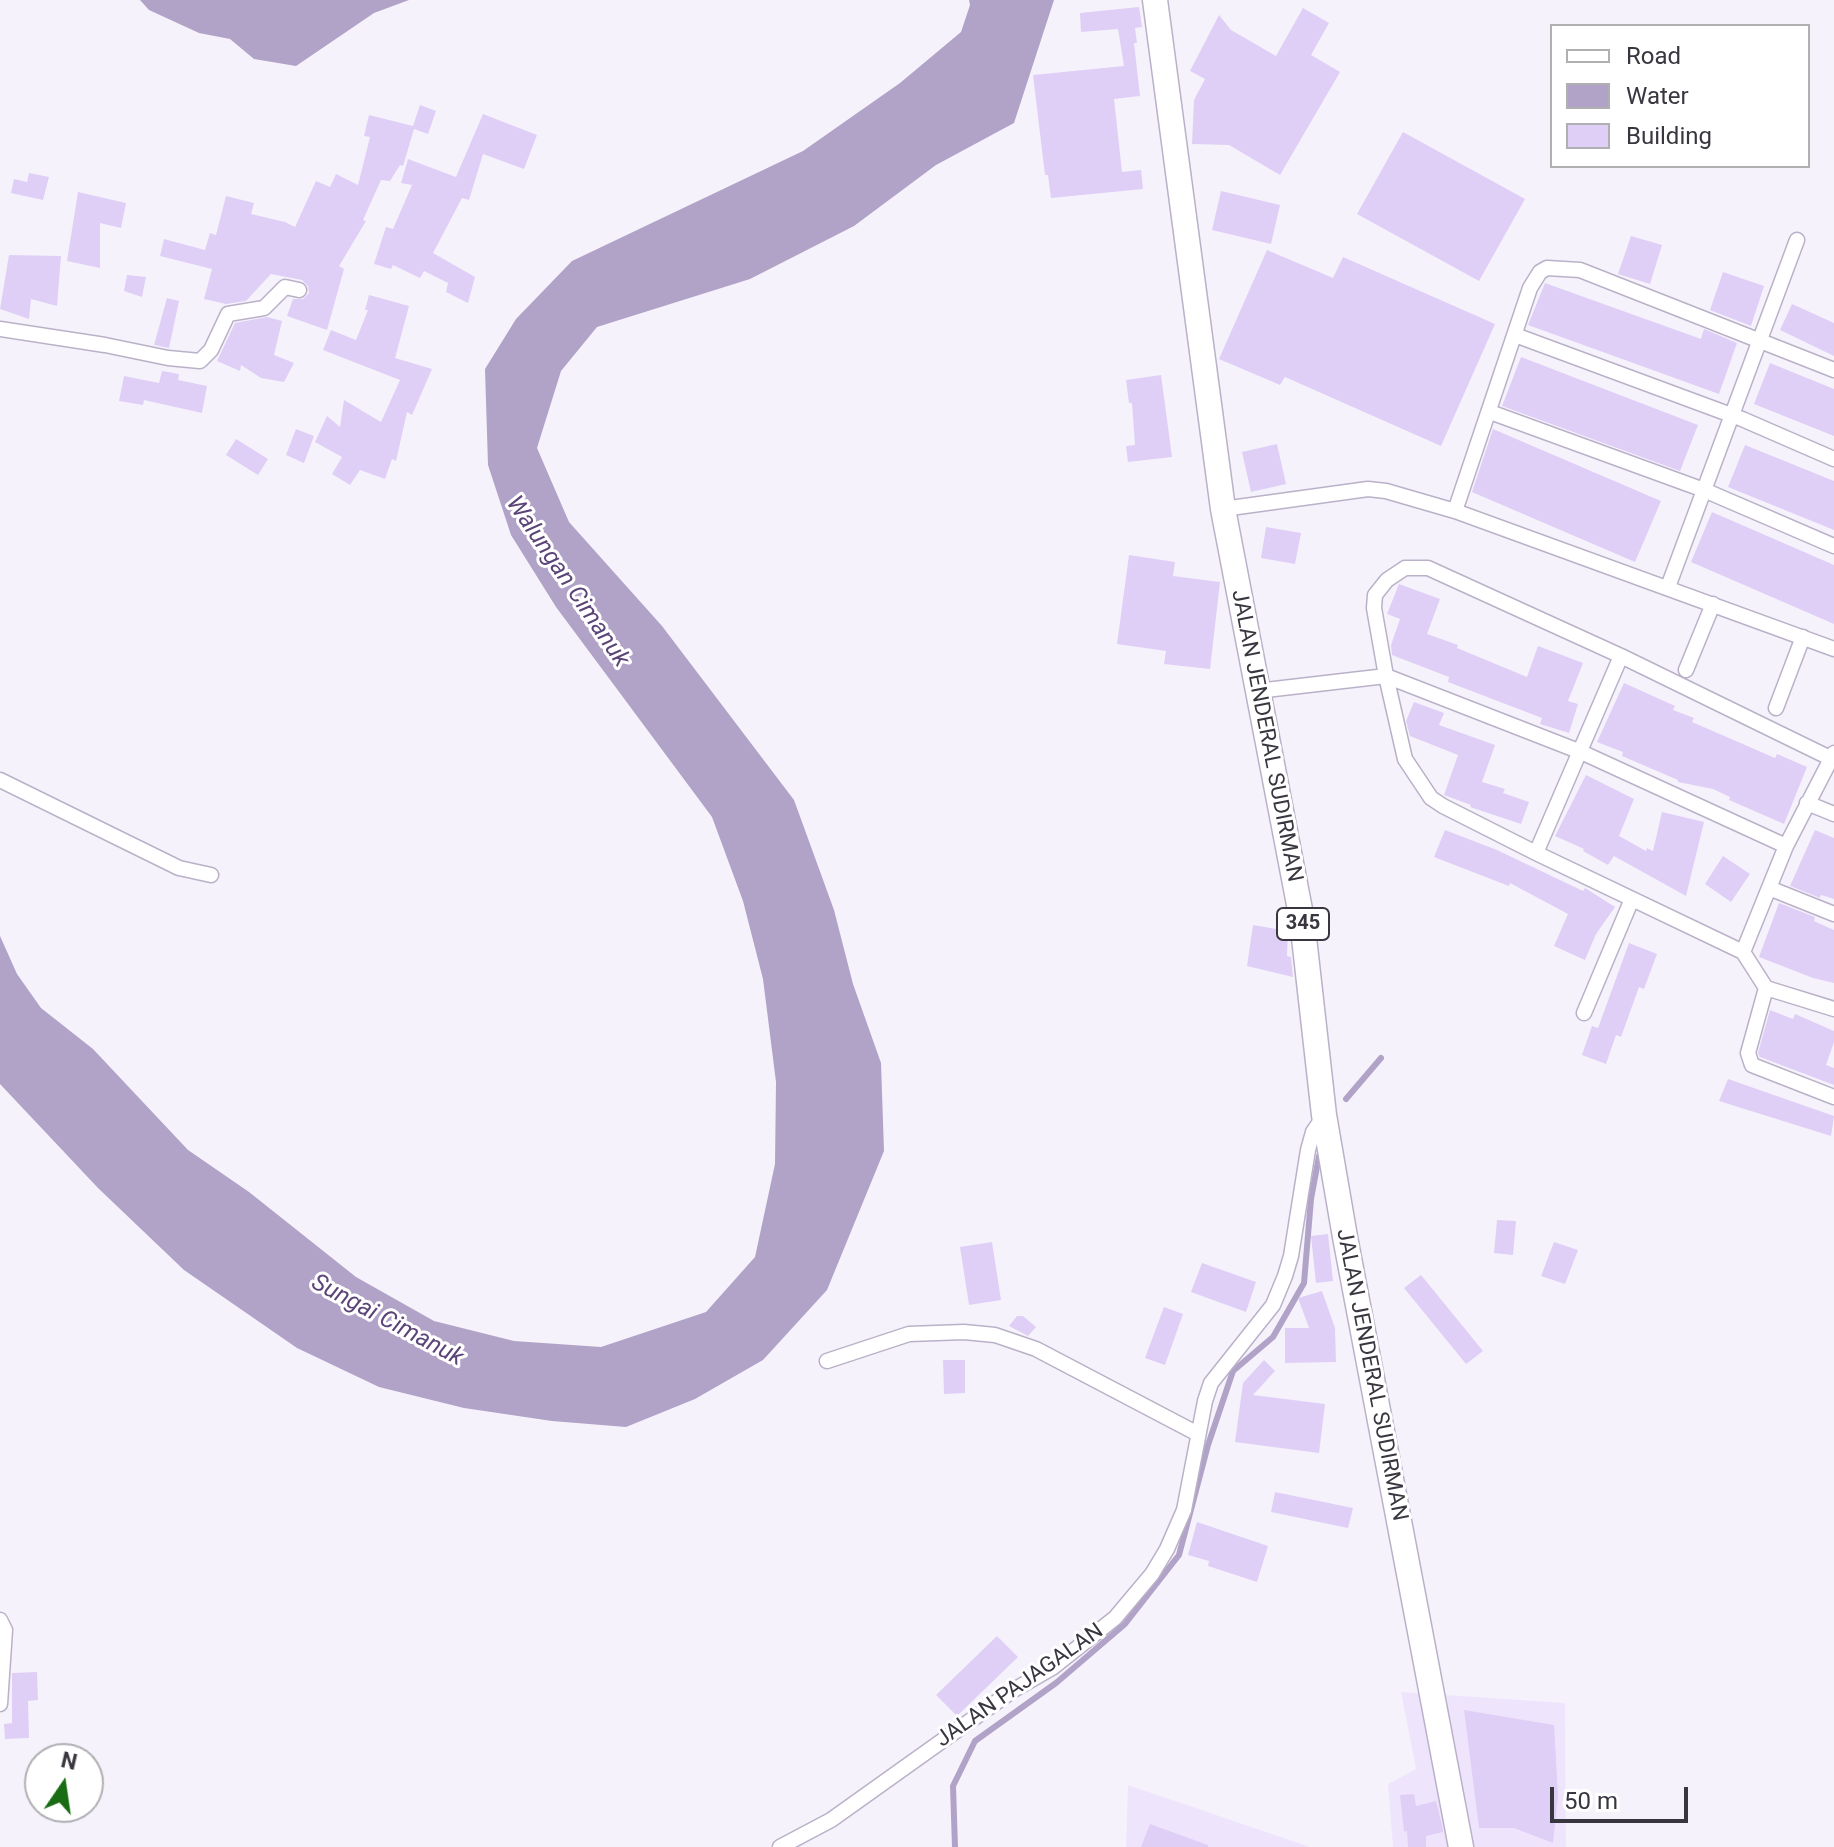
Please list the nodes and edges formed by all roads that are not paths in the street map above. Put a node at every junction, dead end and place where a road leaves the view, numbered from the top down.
1 (1161, 3) edge
2 (1797, 240) dead end
3 (299, 290) dead end
4 (0, 329) edge
5 (1515, 335) junction
6 (1760, 340) junction
7 (1834, 370) edge
8 (1490, 412) junction
9 (1733, 416) junction
10 (1834, 459) edge
11 (1704, 490) junction
12 (1223, 509) junction
13 (1455, 511) junction
14 (1834, 546) edge
15 (1668, 587) junction
16 (1713, 604) junction
17 (1803, 637) junction
18 (1834, 649) edge
19 (1621, 656) junction
20 (1686, 670) dead end
21 (1386, 676) junction
22 (1257, 691) junction
23 (1776, 708) dead end
24 (1581, 752) junction
25 (1832, 755) edge
26 (0, 780) edge
27 (1807, 803) junction
28 (1834, 814) edge
29 (1786, 846) junction
30 (1536, 853) junction
31 (211, 875) dead end
32 (1769, 888) junction
33 (1632, 899) junction
34 (1834, 914) edge
35 (1743, 952) junction
36 (1766, 988) junction
37 (1834, 1009) edge
38 (1584, 1013) dead end
39 (1834, 1097) edge
40 (1324, 1115) junction
41 (827, 1361) dead end
42 (1198, 1434) junction
43 (0, 1620) edge
44 (0, 1704) edge
45 (780, 1847) edge
46 (1461, 1847) edge

1 - 12 main road, JALAN JENDERAL SUDIRMAN / 345
2 - 6 street
3 - 4 street
5 - 6 street
5 - 8 street
5 - 9 street
6 - 7 street
6 - 9 street
8 - 11 street
8 - 13 street
9 - 10 street
9 - 11 street
11 - 14 street
11 - 15 street
12 - 13 street
12 - 22 main road, JALAN JENDERAL SUDIRMAN / 345
13 - 15 street
15 - 16 street
16 - 17 street
16 - 20 street
17 - 18 street
17 - 23 street
19 - 21 street
19 - 24 street
19 - 25 street
21 - 22 street
21 - 24 street
21 - 30 street
22 - 40 main road, JALAN JENDERAL SUDIRMAN / 345
24 - 29 street
24 - 30 street
25 - 27 street
26 - 31 street
27 - 28 street
27 - 29 street
29 - 32 street
30 - 33 street
32 - 34 street
32 - 35 street
33 - 35 street
33 - 38 street
35 - 36 street
36 - 37 street
36 - 39 street
40 - 42 street, JALAN PAJAGALAN
40 - 46 main road, JALAN JENDERAL SUDIRMAN / 345
41 - 42 street
42 - 45 street, JALAN PAJAGALAN
43 - 44 street

